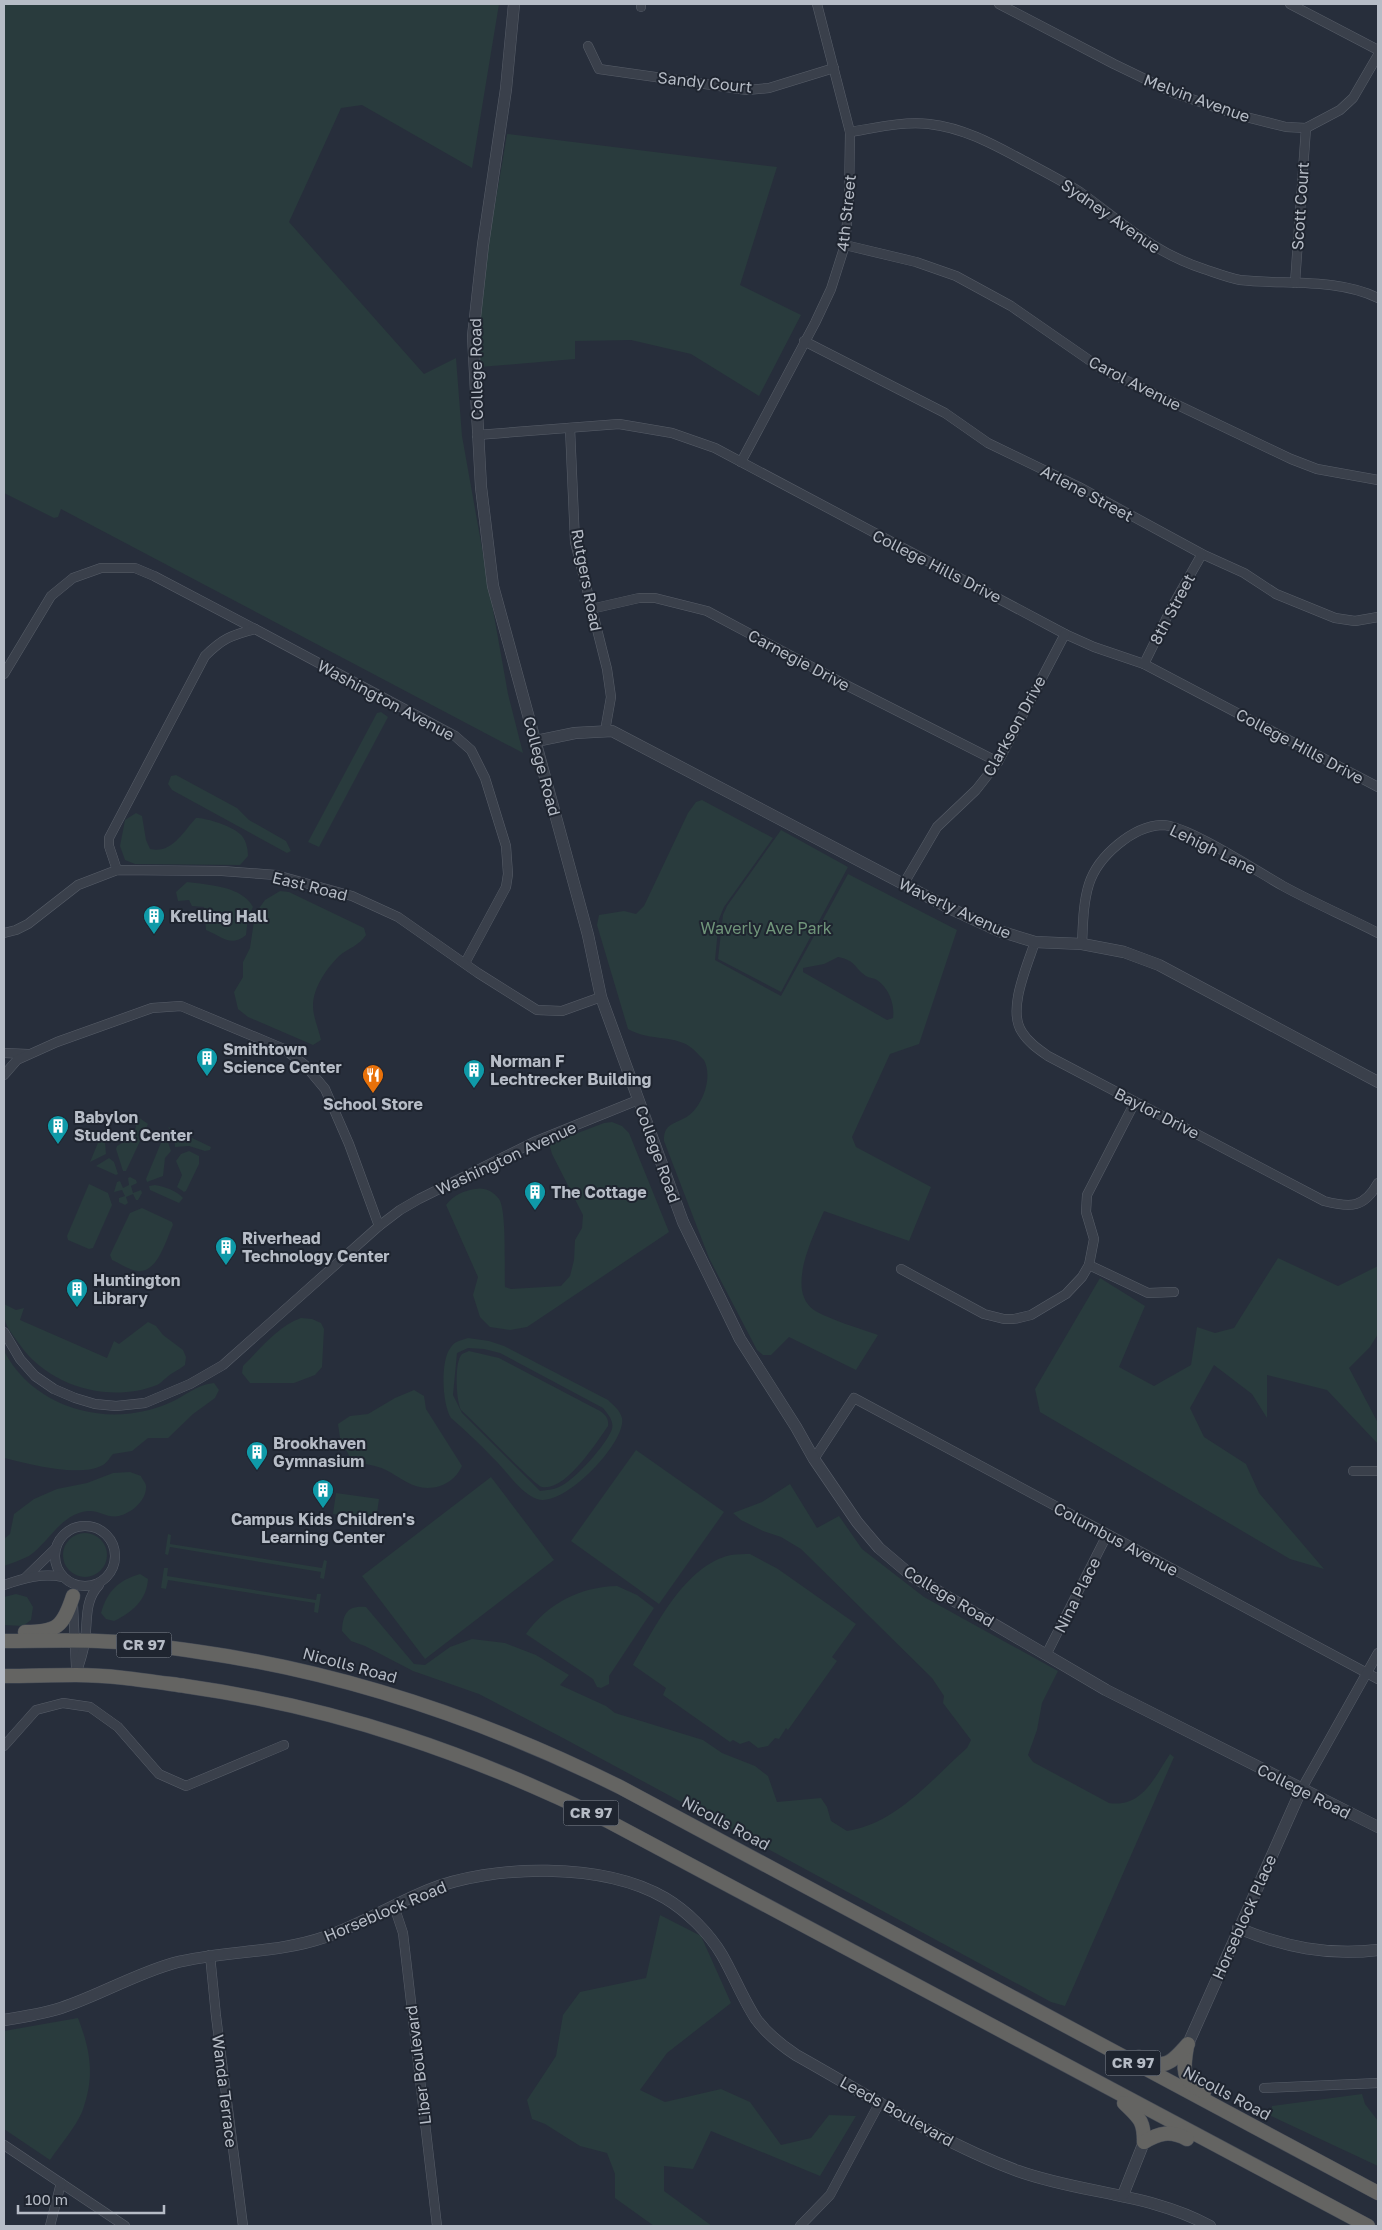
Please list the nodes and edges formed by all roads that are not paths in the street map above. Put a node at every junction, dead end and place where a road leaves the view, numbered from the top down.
1 (514, 4) edge
2 (817, 4) edge
3 (999, 4) edge
4 (1290, 4) edge
5 (588, 46) dead end
6 (1378, 50) edge
7 (1378, 55) edge
8 (834, 68) junction
9 (1306, 128) junction
10 (850, 132) junction
11 (845, 244) junction
12 (1295, 283) junction
13 (1378, 298) edge
14 (804, 341) junction
15 (570, 428) junction
16 (477, 435) junction
17 (741, 462) junction
18 (1378, 480) edge
19 (1202, 554) junction
20 (591, 609) junction
21 (1378, 617) edge
22 (255, 629) junction
23 (1065, 634) junction
24 (1144, 664) junction
25 (4, 674) edge
26 (605, 731) junction
27 (536, 741) junction
28 (998, 762) junction
29 (1378, 787) edge
30 (118, 870) junction
31 (904, 884) junction
32 (4, 933) edge
33 (1378, 933) edge
34 (1035, 942) junction
35 (1082, 944) junction
36 (465, 964) junction
37 (601, 997) junction
38 (4, 1053) edge
39 (28, 1054) junction
40 (4, 1075) edge
41 (1378, 1082) edge
42 (638, 1100) junction
43 (1135, 1102) junction
44 (1378, 1183) edge
45 (379, 1226) junction
46 (1090, 1265) junction
47 (901, 1269) dead end
48 (1174, 1292) dead end
49 (4, 1332) edge
50 (814, 1459) junction
51 (1378, 1471) edge
52 (1353, 1472) dead end
53 (1107, 1535) junction
54 (55, 1549) junction
55 (26, 1577) junction
56 (64, 1579) junction
57 (102, 1582) junction
58 (4, 1585) edge
59 (73, 1596) junction
60 (4, 1632) edge
61 (4, 1641) edge
62 (79, 1641) junction
63 (1378, 1653) edge
64 (1046, 1655) junction
65 (1368, 1674) junction
66 (76, 1675) junction
67 (4, 1676) edge
68 (1378, 1680) edge
69 (284, 1745) dead end
70 (4, 1746) edge
71 (1301, 1790) junction
72 (1378, 1827) edge
73 (654, 1892) joint
74 (394, 1906) junction
75 (1238, 1928) junction
76 (1378, 1950) edge
77 (210, 1955) junction
78 (1001, 1989) junction
79 (4, 2020) edge
80 (1188, 2044) junction
81 (1378, 2083) edge
82 (1264, 2088) dead end
83 (1117, 2093) junction
84 (880, 2102) junction
85 (1267, 2134) junction
86 (1144, 2142) junction
87 (4, 2145) edge
88 (61, 2183) junction
89 (1297, 2189) junction
90 (1378, 2193) edge
91 (1123, 2195) junction
92 (50, 2226) edge
93 (125, 2226) edge
94 (243, 2226) edge
95 (437, 2226) edge
96 (800, 2226) edge
97 (1210, 2226) edge
98 (1368, 2226) edge

1 - 16 street, College Road
2 - 8 street, 4th Street
3 - 9 street, Melvin Avenue
4 - 6 street
5 - 8 street, Sandy Court
7 - 9 street
8 - 10 street, 4th Street
9 - 12 street, Scott Court
10 - 11 street, 4th Street
10 - 12 street, Sydney Avenue
11 - 14 street, 4th Street
11 - 18 street, Carol Avenue
12 - 13 street, Sydney Avenue
14 - 17 street, 4th Street
14 - 19 street, Arlene Street
15 - 16 street, College Hills Drive
15 - 17 street, College Hills Drive
15 - 20 street, Rutgers Road
16 - 27 street, College Road
17 - 23 street, College Hills Drive
19 - 21 street, Arlene Street
19 - 24 street, 8th Street
20 - 26 street, Rutgers Road
20 - 28 street, Carnegie Drive
22 - 25 street, Washington Avenue
22 - 30 street
22 - 36 street, Washington Avenue
23 - 24 street, College Hills Drive
23 - 28 street, Clarkson Drive
24 - 29 street, College Hills Drive
26 - 27 street, Waverly Avenue
26 - 31 street, Waverly Avenue
27 - 37 street, College Road
28 - 31 street, Clarkson Drive
30 - 32 street, East Road
30 - 36 street, East Road
31 - 34 street, Waverly Avenue
33 - 35 street, Lehigh Lane
34 - 35 street, Waverly Avenue
34 - 43 street, Baylor Drive
35 - 41 street, Waverly Avenue
36 - 37 street, East Road
37 - 42 street, College Road
38 - 39 street
39 - 40 street
39 - 45 street
42 - 45 street, Washington Avenue
42 - 50 street, College Road
43 - 44 street, Baylor Drive
43 - 46 street
45 - 49 street, Washington Avenue
46 - 47 street
46 - 48 street
50 - 53 street, Columbus Avenue
50 - 64 street, College Road
51 - 52 street
53 - 64 street, Nina Place
53 - 65 street, Columbus Avenue
54 - 55 street
54 - 56 street
54 - 57 street
55 - 56 street
55 - 58 street
56 - 57 street
56 - 59 street
57 - 62 street
59 - 60 highway
59 - 62 street
61 - 62 highway, Nicolls Road / CR 97
62 - 66 street
62 - 78 highway, Nicolls Road / CR 97
63 - 65 street
64 - 71 street, College Road
65 - 68 street, Columbus Avenue
65 - 71 street
66 - 67 highway, CR 97
66 - 83 highway, CR 97
69 - 70 street
71 - 72 street, College Road
71 - 75 street, Horseblock Place
73 - 74 street, Horseblock Road
73 - 84 street, Leeds Boulevard
74 - 77 street, Horseblock Road
74 - 95 street, Liber Boulevard
75 - 76 street
75 - 80 street, Horseblock Place
77 - 79 street, Horseblock Road
77 - 94 street, Wanda Terrace
78 - 80 highway
78 - 85 highway, Nicolls Road / CR 97
80 - 85 highway
81 - 82 street
83 - 86 highway
83 - 89 highway, CR 97
84 - 91 street, Leeds Boulevard
84 - 96 street
85 - 90 highway, Nicolls Road / CR 97
86 - 89 highway
86 - 91 street
87 - 88 street
88 - 92 street
88 - 93 street
89 - 98 highway, CR 97
91 - 97 street, Leeds Boulevard

